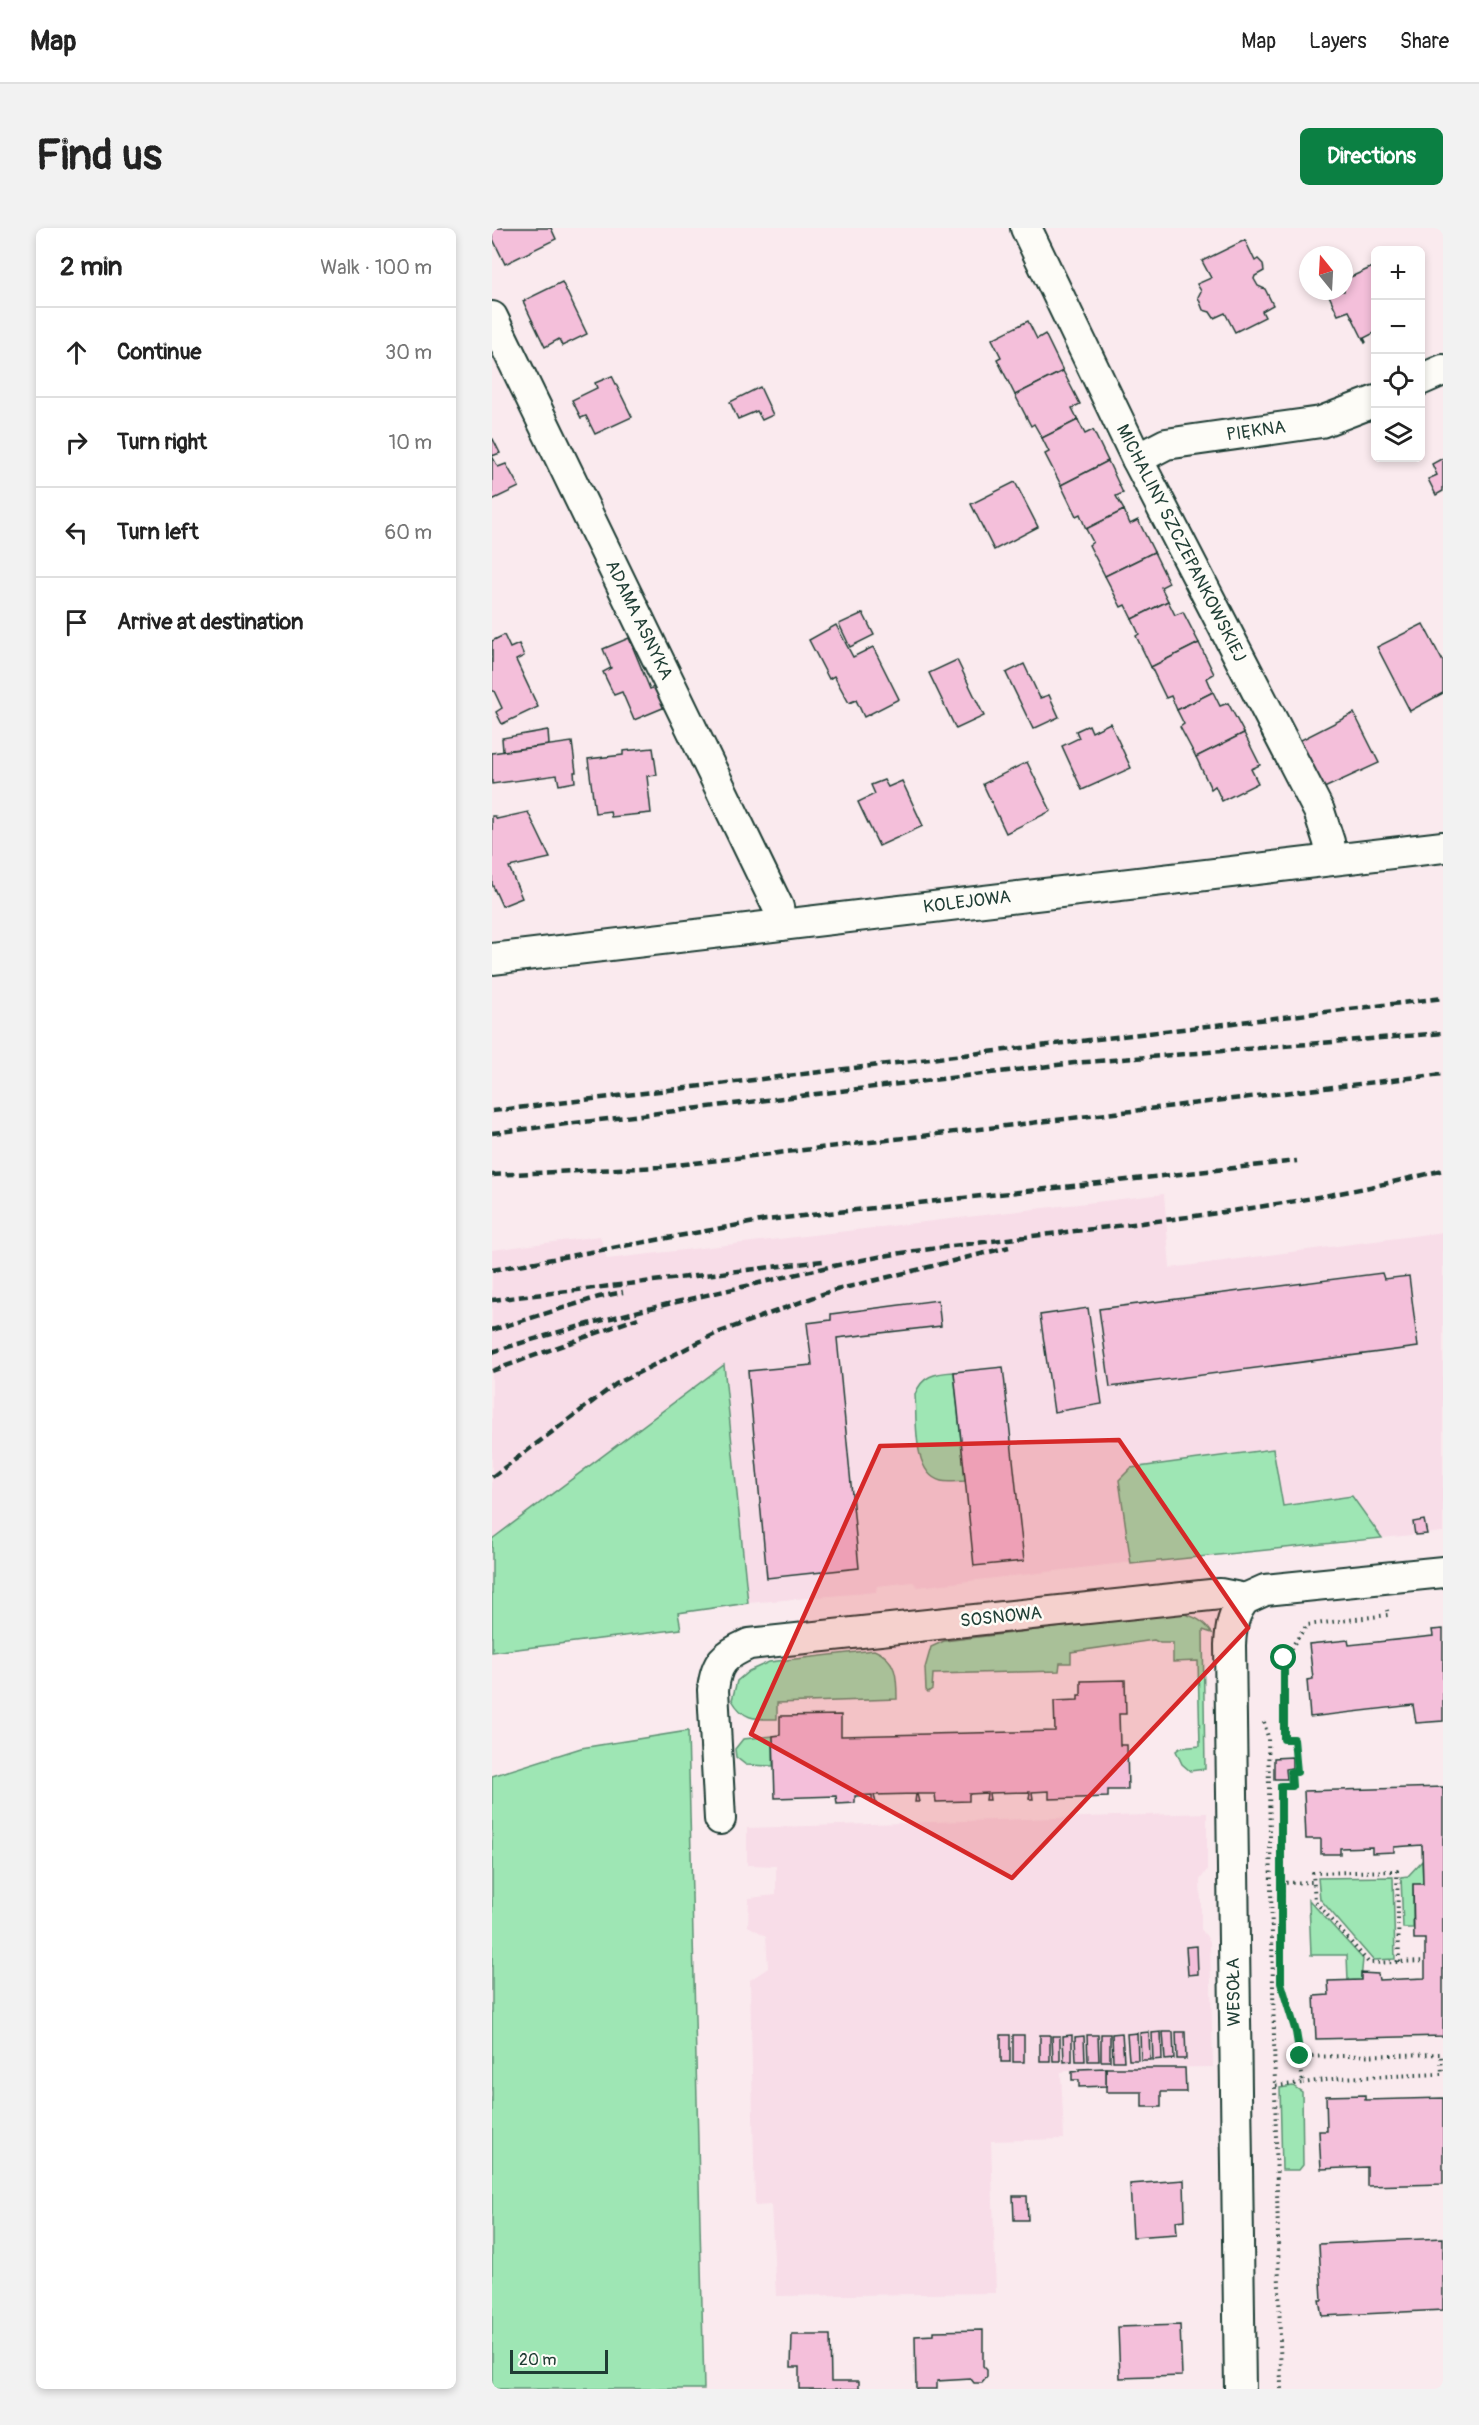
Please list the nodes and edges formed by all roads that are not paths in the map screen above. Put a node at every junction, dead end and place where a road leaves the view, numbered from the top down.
1 (1026, 228) edge
2 (492, 317) edge
3 (1443, 370) edge
4 (1425, 378) edge
5 (1371, 402) edge
6 (1137, 459) junction
7 (1443, 848) edge
8 (1331, 859) junction
9 (781, 925) junction
10 (492, 959) edge
11 (1443, 1572) edge
12 (1245, 1599) junction
13 (720, 1819) dead end
14 (1240, 2389) edge

1 - 6 street, MICHALINY SZCZEPANKOWSKIEJ
2 - 9 street, ADAMA ASNYKA
3 - 4 street
5 - 6 street, PIĘKNA
6 - 8 street, MICHALINY SZCZEPANKOWSKIEJ
7 - 8 street, KOLEJOWA
8 - 9 street, KOLEJOWA
9 - 10 street, KOLEJOWA
11 - 12 street, SOSNOWA
12 - 13 street, SOSNOWA
12 - 14 street, WESOŁA

